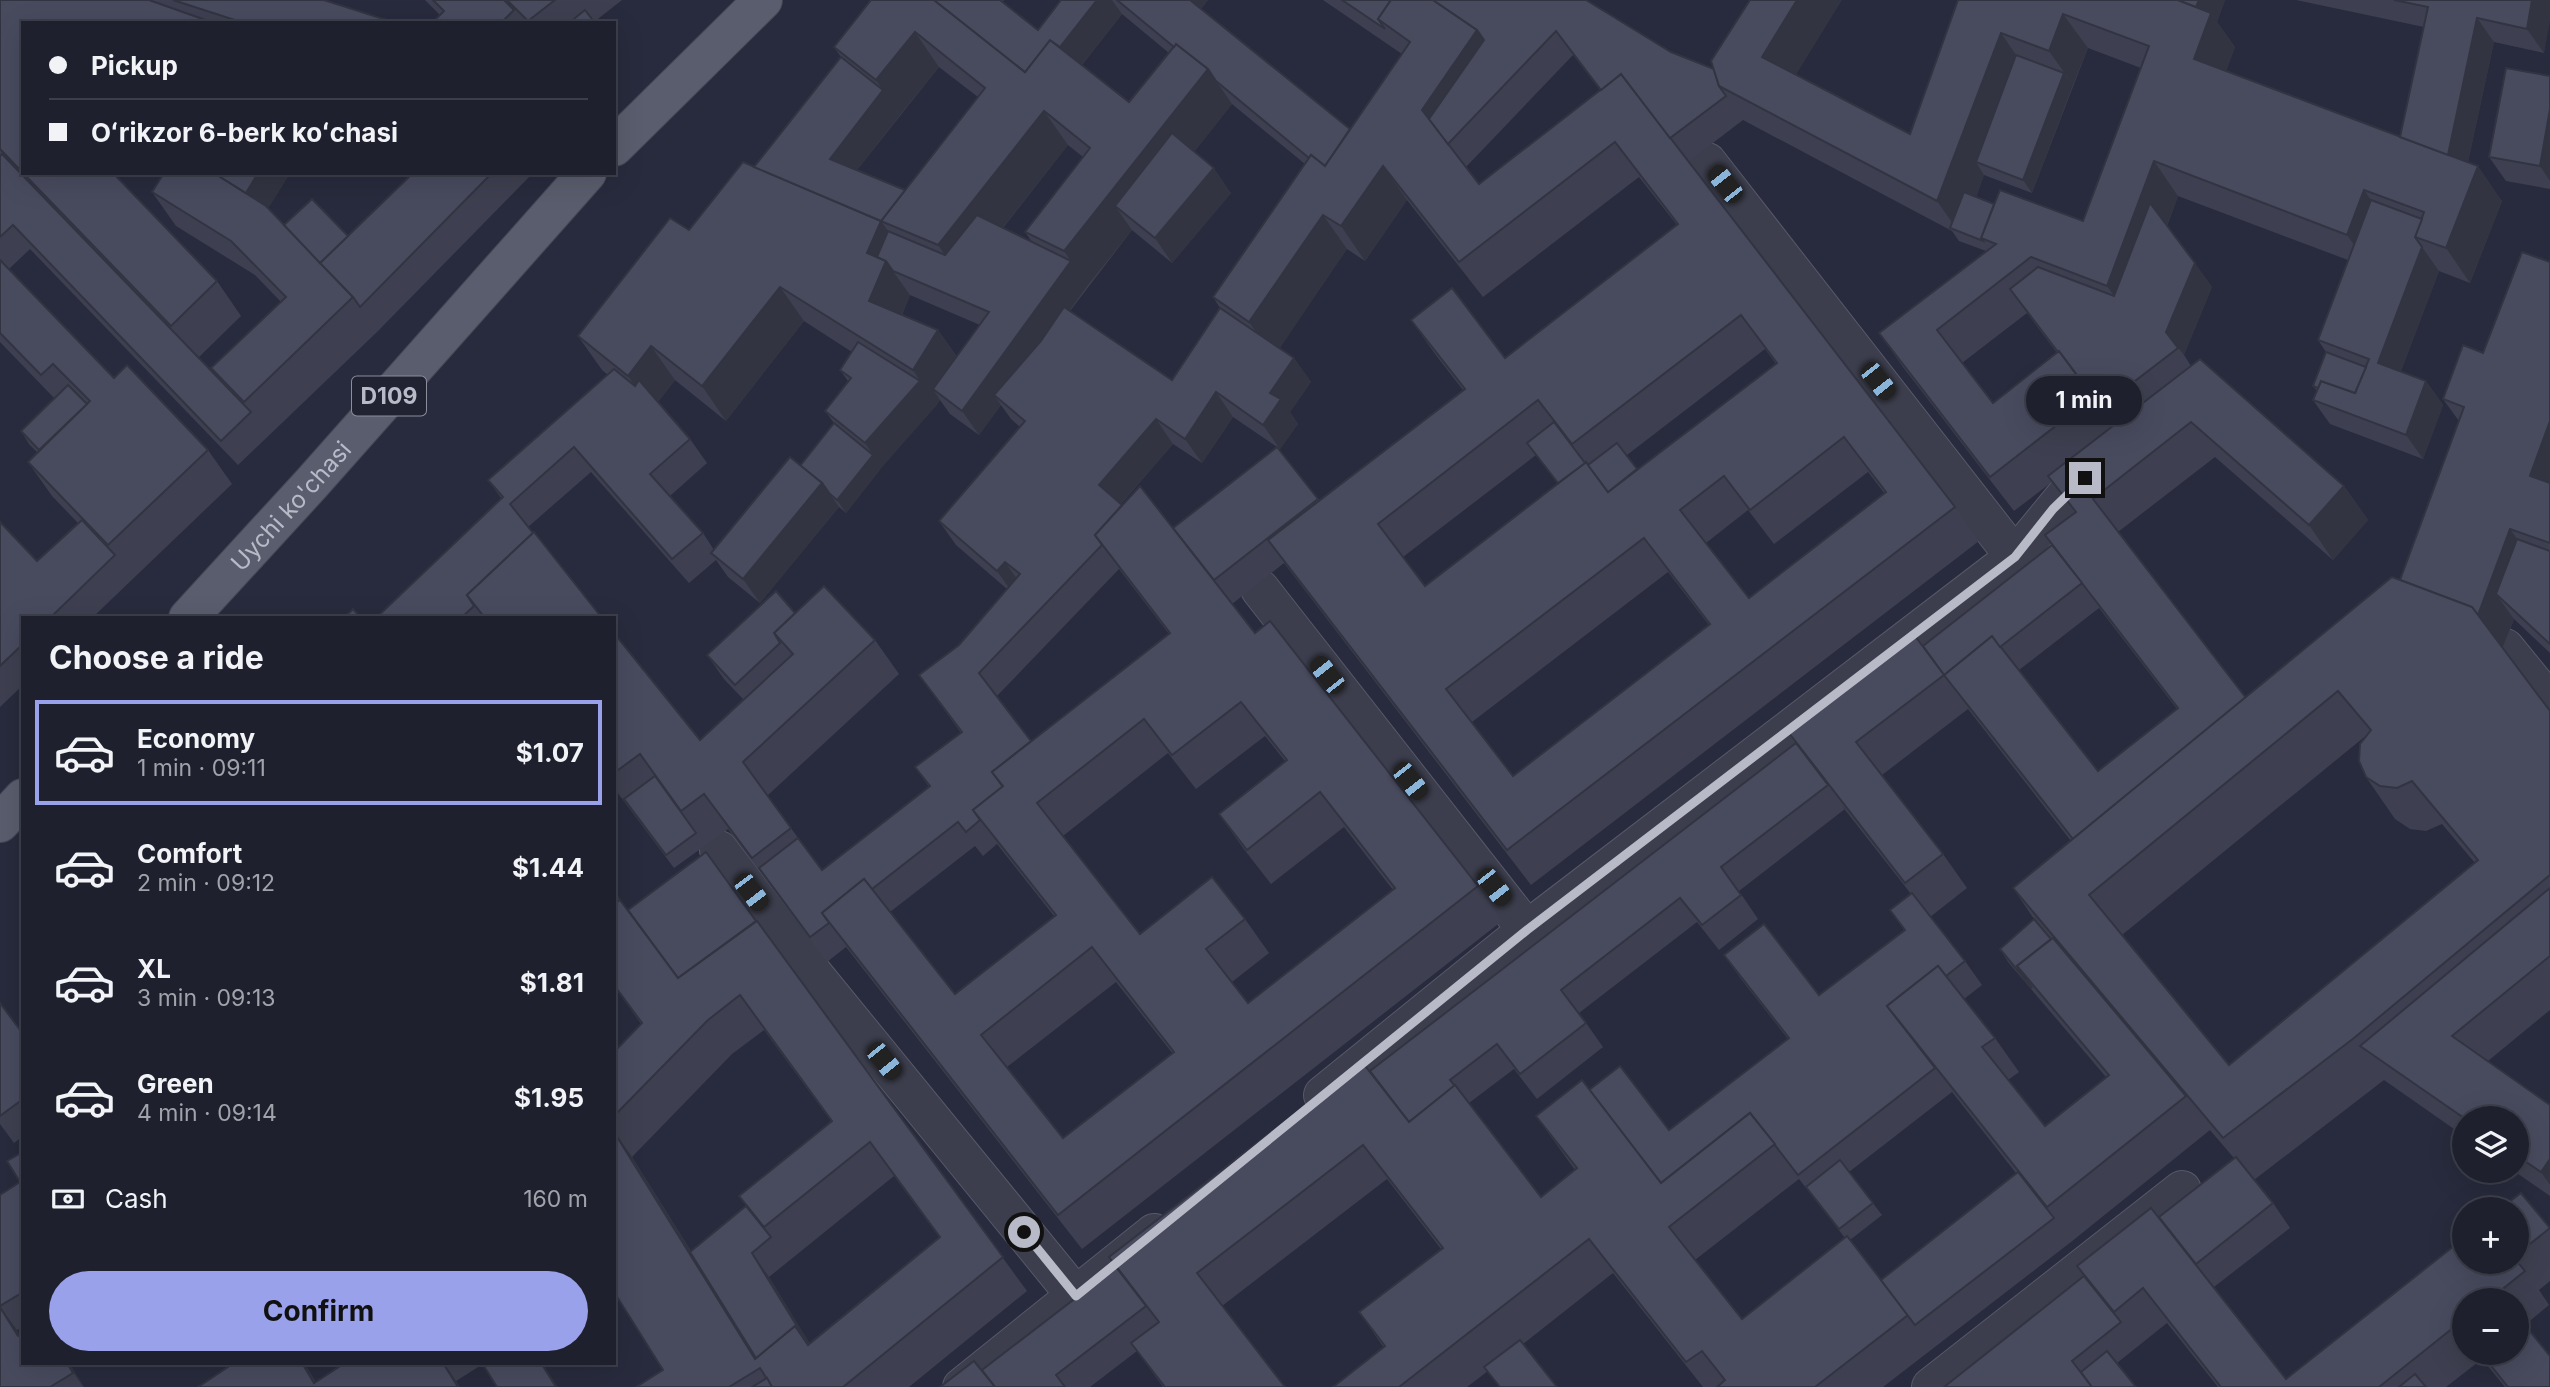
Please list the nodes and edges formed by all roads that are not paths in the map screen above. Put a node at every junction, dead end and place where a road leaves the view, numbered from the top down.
1 (763, 0) edge
2 (616, 145) edge
3 (1707, 162) dead end
4 (585, 175) edge
5 (2132, 441) edge
6 (2015, 557) junction
7 (1260, 589) dead end
8 (190, 616) edge
9 (2505, 648) edge
10 (2550, 703) edge
11 (21, 800) edge
12 (0, 823) edge
13 (719, 850) edge
14 (1527, 930) junction
15 (1302, 1113) edge
16 (2182, 1190) dead end
17 (1184, 1209) edge
18 (1076, 1296) junction
19 (962, 1387) edge
20 (1931, 1387) edge

1 - 2 main road
3 - 6 street
4 - 8 main road, Uychi ko'chasi / D109
5 - 6 street
6 - 14 street
7 - 14 street
9 - 10 street
11 - 12 main road
13 - 18 street
14 - 15 street
16 - 20 street
17 - 18 street
18 - 19 street

